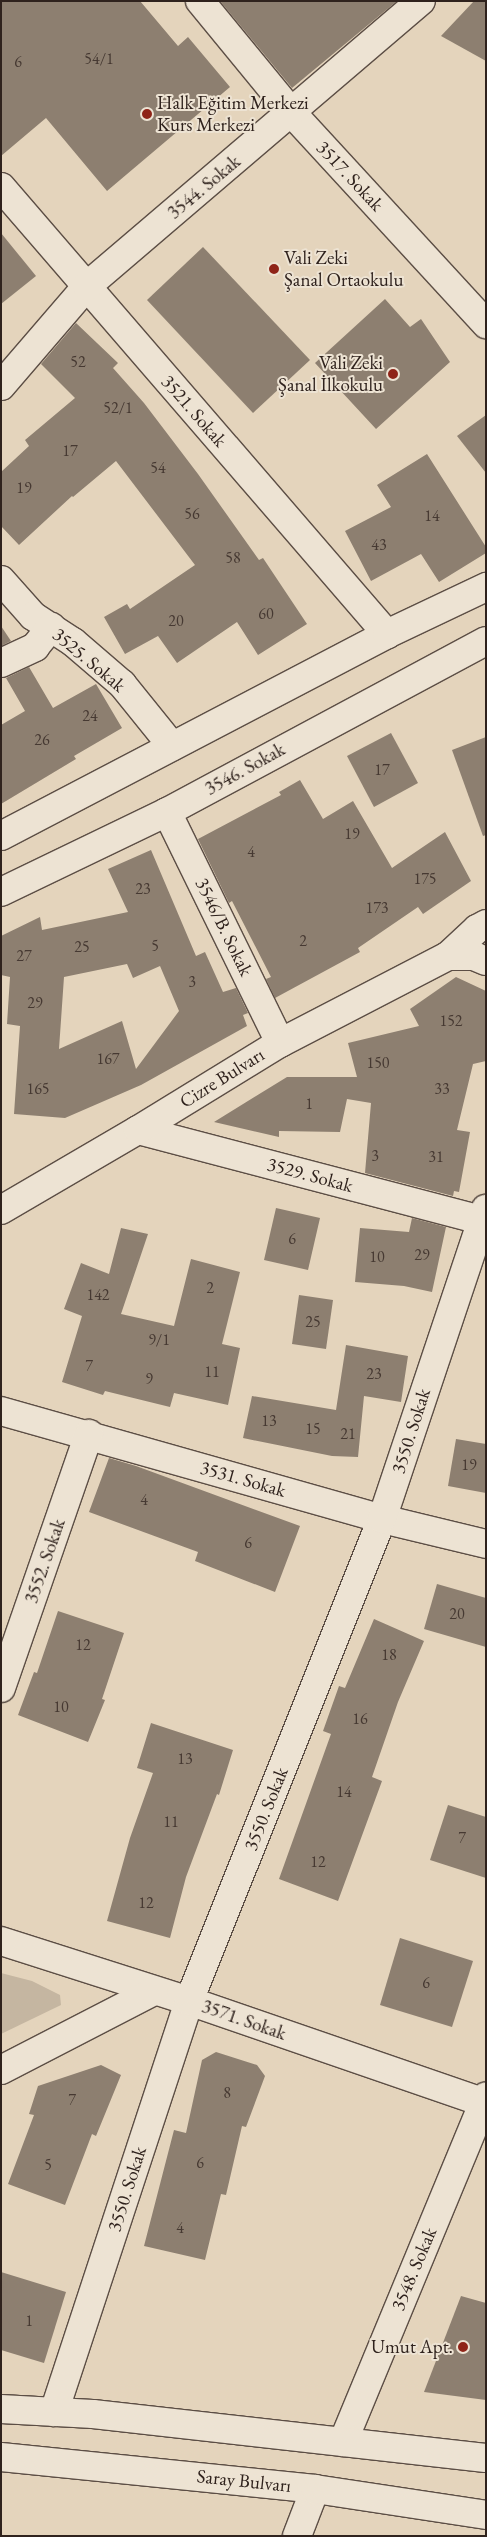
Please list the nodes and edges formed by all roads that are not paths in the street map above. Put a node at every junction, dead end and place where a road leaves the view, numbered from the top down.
1 (200, 1) edge
2 (421, 1) edge
3 (292, 113) junction
4 (1, 188) edge
5 (87, 286) junction
6 (486, 324) edge
7 (1, 386) edge
8 (1, 580) edge
9 (486, 587) edge
10 (50, 628) junction
11 (387, 634) junction
12 (486, 641) edge
13 (1, 663) edge
14 (172, 746) junction
15 (167, 812) junction
16 (1, 836) edge
17 (1, 892) edge
18 (486, 924) edge
19 (448, 956) junction
20 (486, 961) edge
21 (280, 1043) junction
22 (138, 1130) junction
23 (1, 1210) edge
24 (484, 1214) edge
25 (1, 1411) edge
26 (89, 1434) junction
27 (382, 1520) junction
28 (486, 1544) edge
29 (1, 1688) edge
30 (1, 1941) edge
31 (154, 1990) junction
32 (189, 2001) junction
33 (1, 2070) edge
34 (485, 2100) edge
35 (1, 2409) edge
36 (54, 2412) junction
37 (343, 2442) junction
38 (1, 2457) edge
39 (486, 2458) edge
40 (315, 2489) junction
41 (486, 2515) edge
42 (297, 2536) edge

1 - 3 street, 3517. Sokak
2 - 3 street, 3544. Sokak
3 - 5 street, 3544. Sokak
3 - 6 street, 3517. Sokak
4 - 5 street, 3521. Sokak
5 - 7 street, 3544. Sokak
5 - 11 street, 3521. Sokak
8 - 10 street, 3525. Sokak
9 - 11 street
10 - 13 street
10 - 14 street, 3525. Sokak
11 - 14 street
12 - 15 street, 3546. Sokak
14 - 16 street
15 - 17 street, 3546. Sokak
15 - 21 street, 3546/B. Sokak
18 - 19 street
19 - 20 street
19 - 21 street, Cizre Bulvarı
21 - 22 street, Cizre Bulvarı
22 - 23 street, Cizre Bulvarı
22 - 24 street, 3529. Sokak
24 - 27 street, 3550. Sokak
25 - 26 street, 3531. Sokak
26 - 27 street, 3531. Sokak
26 - 29 street, 3552. Sokak
27 - 28 street, 3531. Sokak
27 - 32 street, 3550. Sokak
30 - 31 street, 3571. Sokak
31 - 32 street, 3571. Sokak
31 - 33 street
32 - 34 street, 3571. Sokak
32 - 36 street, 3550. Sokak
34 - 37 street, 3548. Sokak
35 - 36 street
36 - 37 street
37 - 39 street
38 - 40 street, Saray Bulvarı
40 - 41 street, Saray Bulvarı
40 - 42 street

